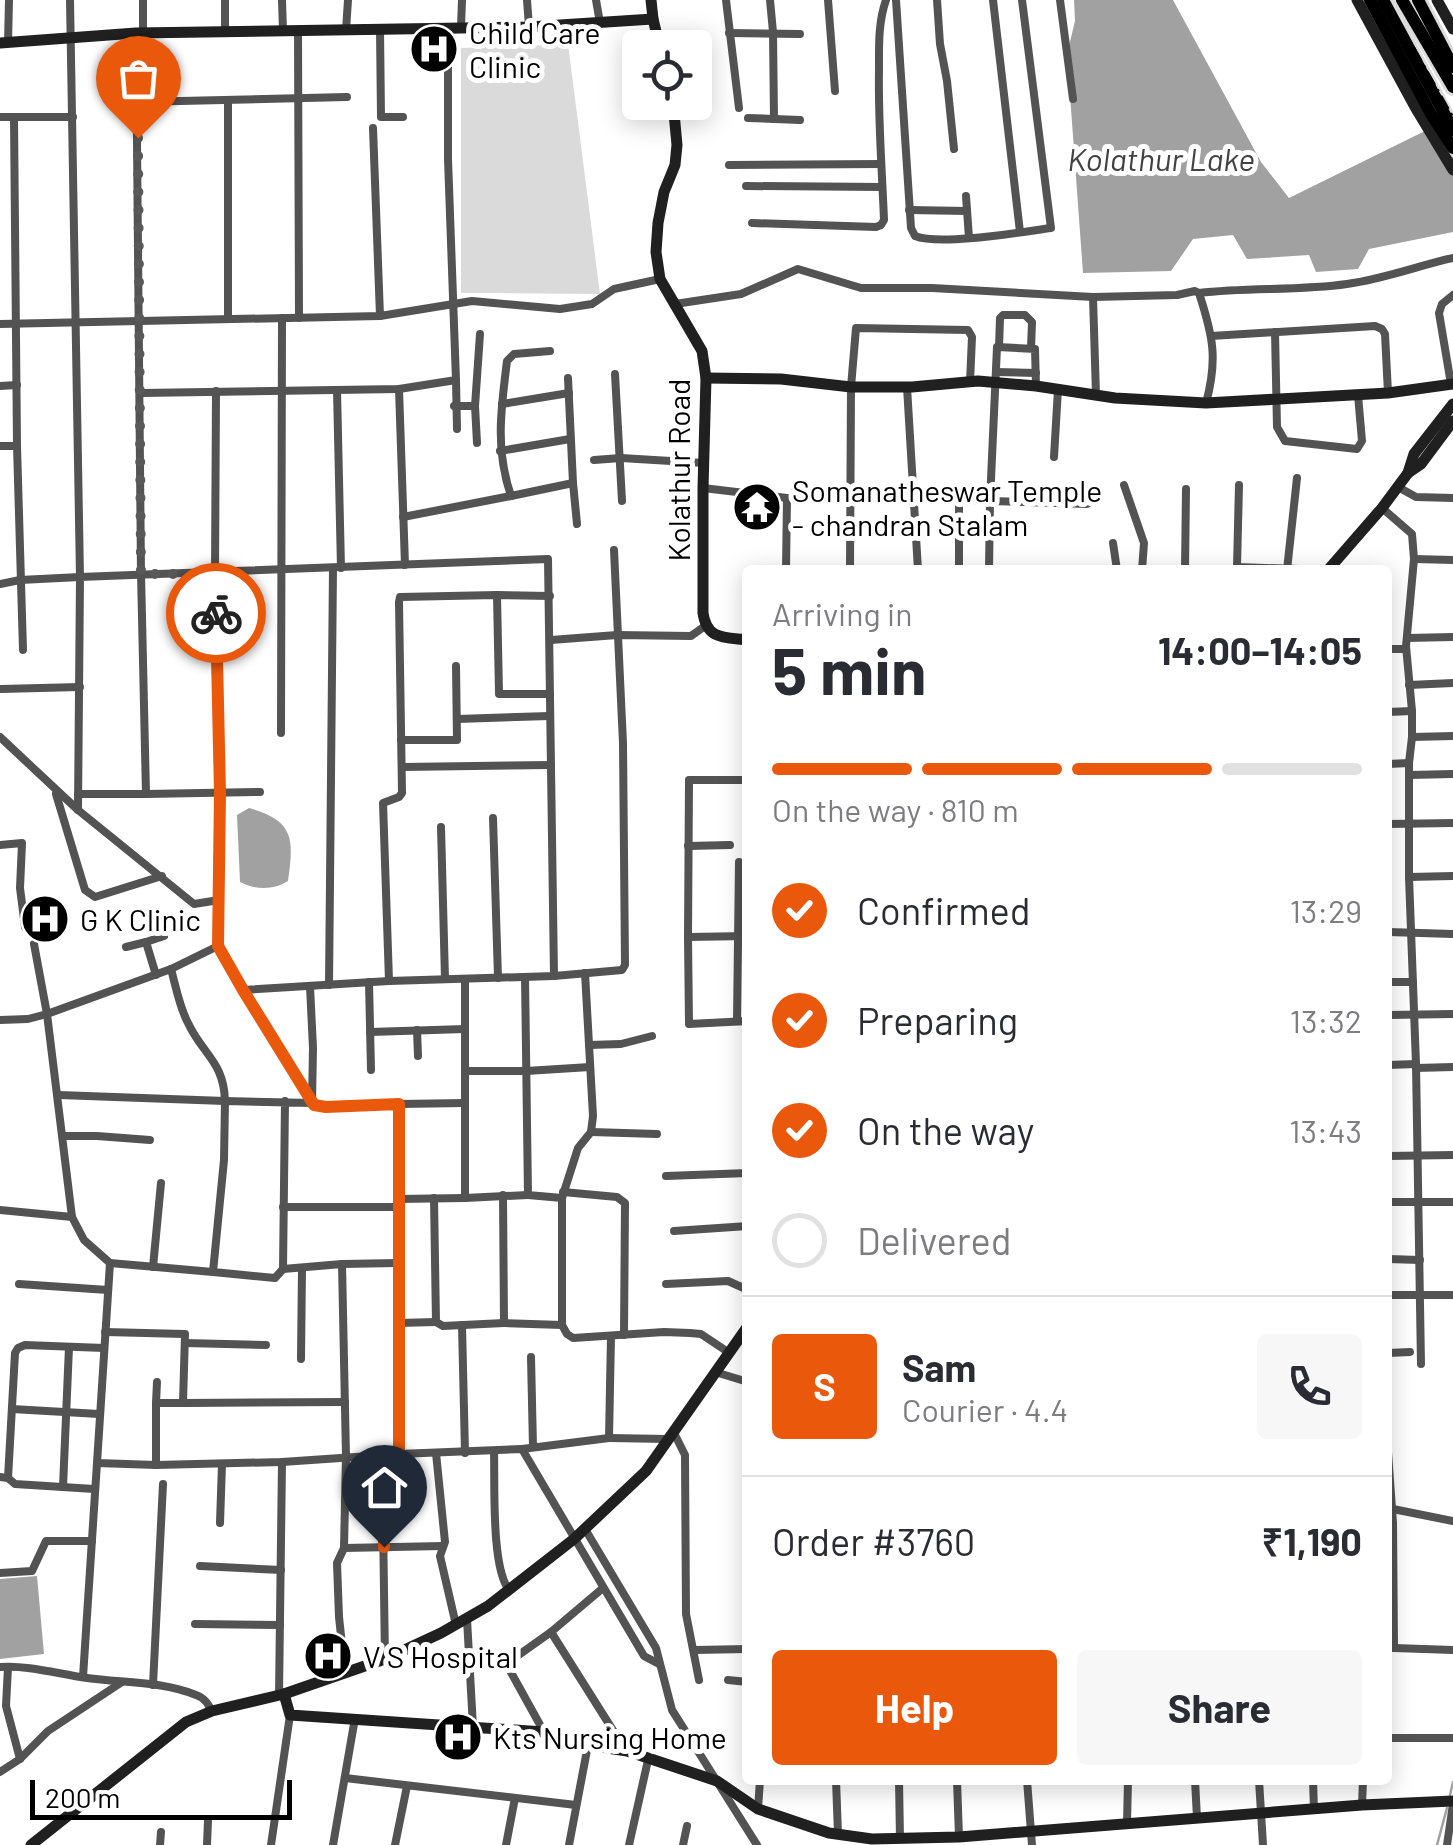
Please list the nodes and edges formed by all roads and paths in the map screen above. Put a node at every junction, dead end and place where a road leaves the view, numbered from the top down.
1 (9, 0) edge
2 (70, 0) edge
3 (144, 0) edge
4 (225, 0) edge
5 (282, 0) edge
6 (348, 0) edge
7 (462, 0) edge
8 (527, 0) edge
9 (596, 0) edge
10 (651, 0) edge
11 (726, 0) edge
12 (770, 0) edge
13 (828, 0) edge
14 (886, 0) edge
15 (896, 0) edge
16 (938, 0) edge
17 (993, 0) edge
18 (1022, 0) edge
19 (1060, 0) edge
20 (1358, 0) edge
21 (1370, 0) edge
22 (1383, 0) edge
23 (1402, 0) edge
24 (1418, 0) edge
25 (1437, 0) edge
26 (653, 19) junction
27 (600, 22) junction
28 (455, 27) junction
29 (529, 27) junction
30 (380, 29) junction
31 (1453, 29) edge
32 (298, 30) junction
33 (346, 30) junction
34 (656, 30) edge
35 (283, 31) junction
36 (225, 32) junction
37 (729, 32) junction
38 (773, 32) junction
39 (140, 33) junction
40 (800, 34) dead end
41 (72, 37) junction
42 (4, 43) edge
43 (1453, 67) edge
44 (1453, 87) edge
45 (835, 91) dead end
46 (299, 97) junction
47 (347, 97) dead end
48 (1073, 98) dead end
49 (228, 101) junction
50 (137, 102) junction
51 (739, 108) dead end
52 (14, 117) junction
53 (73, 117) junction
54 (403, 117) dead end
55 (0, 118) edge
56 (748, 118) dead end
57 (774, 119) junction
58 (675, 120) edge
59 (800, 120) dead end
60 (374, 128) dead end
61 (1453, 130) edge
62 (1453, 148) edge
63 (954, 149) dead end
64 (882, 164) junction
65 (729, 165) dead end
66 (1453, 170) edge
67 (746, 186) dead end
68 (882, 188) junction
69 (966, 196) dead end
70 (910, 210) junction
71 (967, 210) junction
72 (752, 223) dead end
73 (1020, 232) junction
74 (969, 238) junction
75 (1453, 258) edge
76 (660, 279) junction
77 (1200, 293) junction
78 (1453, 295) edge
79 (1093, 297) junction
80 (451, 303) junction
81 (675, 304) junction
82 (380, 316) junction
83 (282, 318) junction
84 (300, 318) junction
85 (228, 320) junction
86 (140, 321) junction
87 (76, 322) junction
88 (17, 323) junction
89 (0, 324) edge
90 (1276, 332) junction
91 (480, 334) dead end
92 (1211, 336) junction
93 (999, 346) junction
94 (1031, 348) junction
95 (550, 352) dead end
96 (616, 374) dead end
97 (996, 377) junction
98 (568, 378) dead end
99 (706, 378) junction
100 (1036, 379) junction
101 (456, 380) junction
102 (970, 382) junction
103 (1452, 384) edge
104 (18, 385) junction
105 (0, 386) edge
106 (851, 387) junction
107 (908, 387) junction
108 (398, 389) junction
109 (1058, 389) junction
110 (336, 390) junction
111 (216, 391) junction
112 (281, 391) junction
113 (141, 393) junction
114 (569, 393) junction
115 (1388, 394) junction
116 (1096, 395) junction
117 (1358, 395) junction
118 (1275, 399) junction
119 (502, 404) junction
120 (1206, 404) junction
121 (1453, 404) edge
122 (454, 406) junction
123 (475, 406) junction
124 (1453, 421) edge
125 (456, 429) dead end
126 (1440, 435) junction
127 (570, 439) junction
128 (477, 443) dead end
129 (0, 446) edge
130 (18, 446) junction
131 (1453, 446) edge
132 (500, 451) junction
133 (1054, 457) dead end
134 (621, 458) junction
135 (594, 460) dead end
136 (704, 463) junction
137 (1408, 473) junction
138 (1298, 478) dead end
139 (574, 483) junction
140 (1124, 485) dead end
141 (1239, 485) dead end
142 (1398, 487) junction
143 (703, 488) junction
144 (1186, 489) dead end
145 (511, 496) junction
146 (787, 498) junction
147 (1453, 498) edge
148 (850, 500) junction
149 (914, 500) junction
150 (959, 500) junction
151 (1095, 500) dead end
152 (622, 501) dead end
153 (990, 501) junction
154 (1382, 508) junction
155 (403, 517) junction
156 (577, 524) dead end
157 (1113, 543) dead end
158 (614, 550) dead end
159 (1414, 559) junction
160 (1453, 560) edge
161 (405, 565) junction
162 (786, 565) edge
163 (850, 565) edge
164 (918, 565) edge
165 (959, 565) edge
166 (989, 565) edge
167 (1116, 565) edge
168 (1142, 565) edge
169 (1184, 565) edge
170 (1237, 565) edge
171 (1288, 565) edge
172 (1332, 565) edge
173 (337, 568) junction
174 (282, 571) junction
175 (141, 574) junction
176 (215, 574) junction
177 (80, 577) junction
178 (20, 580) junction
179 (0, 584) edge
180 (497, 595) junction
181 (550, 596) junction
182 (705, 626) junction
183 (617, 634) junction
184 (1453, 637) edge
185 (1407, 638) junction
186 (742, 639) edge
187 (551, 640) junction
188 (1392, 649) edge
189 (1406, 649) junction
190 (23, 650) dead end
191 (456, 666) dead end
192 (1453, 684) edge
193 (1409, 685) junction
194 (80, 687) junction
195 (1, 689) edge
196 (550, 694) junction
197 (1412, 711) junction
198 (1392, 712) edge
199 (550, 716) junction
200 (457, 720) junction
201 (281, 734) dead end
202 (1453, 736) edge
203 (0, 737) edge
204 (1412, 737) junction
205 (401, 740) junction
206 (1409, 763) junction
207 (1392, 764) edge
208 (551, 765) junction
209 (402, 767) junction
210 (1453, 774) edge
211 (1409, 775) junction
212 (742, 780) edge
213 (55, 790) junction
214 (260, 792) dead end
215 (220, 793) junction
216 (78, 794) junction
217 (146, 794) junction
218 (78, 810) junction
219 (493, 818) dead end
220 (1392, 824) edge
221 (1453, 824) edge
222 (1409, 825) junction
223 (441, 827) dead end
224 (0, 843) edge
225 (730, 845) dead end
226 (688, 846) junction
227 (740, 862) dead end
228 (162, 876) junction
229 (1453, 876) edge
230 (1409, 877) junction
231 (219, 900) junction
232 (742, 911) edge
233 (25, 927) dead end
234 (1392, 932) edge
235 (1412, 932) junction
236 (1453, 934) edge
237 (164, 936) dead end
238 (742, 936) edge
239 (688, 937) junction
240 (146, 942) junction
241 (34, 944) dead end
242 (218, 946) junction
243 (126, 947) dead end
244 (742, 950) edge
245 (170, 970) junction
246 (586, 973) junction
247 (156, 974) junction
248 (554, 976) junction
249 (525, 977) junction
250 (498, 978) junction
251 (445, 979) junction
252 (464, 979) junction
253 (388, 981) junction
254 (369, 982) junction
255 (1392, 982) edge
256 (1414, 982) junction
257 (329, 984) junction
258 (310, 986) junction
259 (243, 990) junction
260 (47, 1014) junction
261 (1414, 1014) junction
262 (1453, 1014) edge
263 (1392, 1015) edge
264 (0, 1020) edge
265 (737, 1020) junction
266 (742, 1020) edge
267 (465, 1029) junction
268 (417, 1030) junction
269 (370, 1032) junction
270 (652, 1036) dead end
271 (589, 1045) junction
272 (418, 1056) dead end
273 (1392, 1065) edge
274 (1416, 1066) junction
275 (590, 1067) junction
276 (1453, 1067) edge
277 (371, 1070) dead end
278 (465, 1071) junction
279 (526, 1071) junction
280 (58, 1095) junction
281 (224, 1101) junction
282 (284, 1101) junction
283 (312, 1103) junction
284 (465, 1103) junction
285 (399, 1104) junction
286 (592, 1132) junction
287 (657, 1134) dead end
288 (63, 1136) junction
289 (150, 1140) dead end
290 (1453, 1155) edge
291 (1392, 1156) edge
292 (1416, 1156) junction
293 (742, 1173) edge
294 (666, 1176) dead end
295 (160, 1183) dead end
296 (503, 1195) junction
297 (563, 1195) junction
298 (528, 1196) junction
299 (434, 1198) junction
300 (466, 1198) junction
301 (1392, 1202) edge
302 (1418, 1202) junction
303 (1453, 1202) edge
304 (398, 1203) junction
305 (283, 1207) junction
306 (0, 1210) edge
307 (72, 1216) junction
308 (742, 1226) edge
309 (674, 1231) dead end
310 (1392, 1259) edge
311 (1420, 1260) junction
312 (110, 1263) junction
313 (398, 1263) junction
314 (342, 1264) junction
315 (152, 1267) junction
316 (302, 1268) junction
317 (282, 1269) junction
318 (213, 1272) junction
319 (19, 1284) dead end
320 (666, 1284) dead end
321 (742, 1287) edge
322 (108, 1290) junction
323 (1392, 1295) edge
324 (1419, 1295) junction
325 (1453, 1295) edge
326 (436, 1322) junction
327 (398, 1323) junction
328 (504, 1323) junction
329 (462, 1325) junction
330 (562, 1325) junction
331 (105, 1332) junction
332 (742, 1334) edge
333 (624, 1335) junction
334 (611, 1336) junction
335 (185, 1343) junction
336 (266, 1344) dead end
337 (70, 1346) junction
338 (104, 1348) junction
339 (728, 1352) junction
340 (1410, 1352) dead end
341 (1392, 1353) edge
342 (531, 1358) dead end
343 (301, 1359) dead end
344 (1421, 1364) dead end
345 (715, 1372) junction
346 (742, 1380) edge
347 (157, 1382) dead end
348 (345, 1402) junction
349 (156, 1403) junction
350 (184, 1403) junction
351 (12, 1408) junction
352 (65, 1410) junction
353 (99, 1414) junction
354 (670, 1436) junction
355 (609, 1438) junction
356 (532, 1447) junction
357 (522, 1449) junction
358 (494, 1450) junction
359 (466, 1452) junction
360 (436, 1453) junction
361 (382, 1454) junction
362 (399, 1454) junction
363 (346, 1456) junction
364 (282, 1462) junction
365 (97, 1463) junction
366 (222, 1464) junction
367 (156, 1465) junction
368 (4, 1477) edge
369 (163, 1484) dead end
370 (63, 1487) junction
371 (94, 1489) junction
372 (1392, 1509) edge
373 (1453, 1521) edge
374 (220, 1523) dead end
375 (585, 1529) junction
376 (574, 1539) junction
377 (92, 1541) junction
378 (443, 1546) junction
379 (384, 1547) junction
380 (344, 1548) junction
381 (200, 1566) dead end
382 (281, 1570) junction
383 (0, 1572) edge
384 (602, 1588) junction
385 (509, 1590) junction
386 (462, 1622) junction
387 (194, 1624) dead end
388 (280, 1625) junction
389 (551, 1632) junction
390 (1392, 1648) edge
391 (742, 1649) edge
392 (694, 1650) junction
393 (1453, 1650) edge
394 (386, 1659) junction
395 (659, 1664) junction
396 (4, 1667) edge
397 (346, 1673) junction
398 (83, 1678) junction
399 (699, 1680) dead end
400 (728, 1680) dead end
401 (742, 1681) edge
402 (122, 1682) junction
403 (152, 1685) junction
404 (281, 1695) junction
405 (212, 1711) junction
406 (290, 1714) junction
407 (355, 1718) junction
408 (473, 1728) junction
409 (544, 1732) junction
410 (1392, 1738) edge
411 (1453, 1738) edge
412 (588, 1744) junction
413 (626, 1752) junction
414 (20, 1759) junction
415 (648, 1760) junction
416 (0, 1772) edge
417 (345, 1778) junction
418 (716, 1781) junction
419 (760, 1785) edge
420 (836, 1785) edge
421 (898, 1785) edge
422 (957, 1785) edge
423 (1027, 1785) edge
424 (1128, 1785) edge
425 (1195, 1785) edge
426 (1259, 1785) edge
427 (1312, 1785) edge
428 (1362, 1785) edge
429 (407, 1786) junction
430 (515, 1798) junction
431 (1450, 1802) edge
432 (576, 1805) junction
433 (1362, 1805) junction
434 (758, 1809) junction
435 (1314, 1810) junction
436 (1261, 1814) junction
437 (1197, 1818) junction
438 (208, 1820) dead end
439 (1127, 1823) junction
440 (687, 1826) dead end
441 (161, 1832) dead end
442 (832, 1837) edge
443 (959, 1837) junction
444 (1031, 1838) edge
445 (900, 1839) junction
446 (872, 1842) edge
447 (32, 1845) edge
448 (160, 1845) edge
449 (208, 1845) edge
450 (272, 1845) edge
451 (333, 1845) edge
452 (395, 1845) edge
453 (506, 1845) edge
454 (569, 1845) edge
455 (629, 1845) edge
456 (683, 1845) edge
457 (758, 1845) edge
458 (1263, 1845) edge
459 (1447, 1845) edge

1 - 42 street
2 - 41 street
3 - 39 street
4 - 36 street
5 - 35 street
6 - 33 street
7 - 28 street
8 - 29 street
9 - 27 street
10 - 26 main road
11 - 37 street
12 - 38 street
13 - 45 street
14 - 64 street
15 - 70 street
16 - 63 street
17 - 73 street
18 - 73 street
19 - 48 street
20 - 66 main road
21 - 62 main road
22 - 61 main road
23 - 44 main road
24 - 43 main road
25 - 31 main road
26 - 27 main road
26 - 34 main road
27 - 29 main road
28 - 29 main road
28 - 30 main road
28 - 80 street
30 - 33 main road
30 - 54 street
32 - 33 main road
32 - 35 main road
32 - 46 street
35 - 36 main road
36 - 39 main road
37 - 38 street
37 - 51 street
38 - 40 street
38 - 57 street
39 - 41 main road
39 - 50 street
41 - 42 main road
41 - 53 street
46 - 47 street
46 - 49 street
46 - 84 street
49 - 50 street
49 - 85 street
50 - 86 street
52 - 53 street
52 - 55 street
52 - 88 street
53 - 87 street
56 - 57 street
57 - 59 street
58 - 76 main road, Kolathur Road
60 - 82 street
64 - 65 street
64 - 68 street
67 - 68 street
68 - 72 street
69 - 71 street
70 - 71 street
70 - 74 street
71 - 74 street
73 - 74 street
75 - 77 street
76 - 80 street
76 - 81 main road, Kolathur Road
77 - 79 street
77 - 92 street
78 - 103 street
79 - 81 street
79 - 116 street
80 - 82 street
80 - 101 street
81 - 99 main road, Kolathur Road
82 - 84 street
83 - 84 street
83 - 85 street
83 - 112 street
85 - 86 street
86 - 87 street
86 - 113 street
87 - 88 street
87 - 177 street
88 - 89 street
88 - 104 street
90 - 92 street
90 - 115 street
90 - 118 street
91 - 123 street
92 - 120 street
93 - 94 street
93 - 94 street
93 - 97 street
94 - 100 street
95 - 119 street
96 - 134 street
97 - 100 main road
97 - 102 main road
97 - 153 street
98 - 114 street
99 - 106 main road
99 - 136 main road, Kolathur Road
100 - 109 main road
101 - 108 street
101 - 122 street
102 - 106 street
102 - 107 main road
103 - 115 main road
104 - 105 street
104 - 130 street
106 - 107 main road
106 - 148 street
107 - 149 street
108 - 110 street
108 - 155 street
109 - 116 main road
109 - 133 street
110 - 112 street
110 - 173 street
111 - 112 street
111 - 113 street
111 - 176 street
112 - 174 street
113 - 175 street
114 - 119 street
114 - 127 street
115 - 117 main road
116 - 120 main road
117 - 118 main road
117 - 118 street
118 - 120 main road
119 - 132 street
121 - 137 main road
122 - 123 street
122 - 125 street
123 - 128 street
124 - 126 main road
126 - 131 street
126 - 137 main road
127 - 132 street
127 - 139 street
129 - 130 street
130 - 178 street
132 - 145 street
134 - 135 street
134 - 136 street
134 - 152 street
136 - 143 main road, Kolathur Road
137 - 142 main road
138 - 171 street
139 - 145 street
139 - 156 street
140 - 168 street
141 - 170 street
142 - 147 street
142 - 154 main road
143 - 146 street
143 - 182 main road, Kolathur Road
144 - 169 street
145 - 155 street
146 - 148 street
146 - 162 street
148 - 149 street
148 - 163 street
149 - 150 street
149 - 164 street
150 - 153 street
150 - 165 street
151 - 153 street
153 - 166 street
154 - 159 street
154 - 172 main road
155 - 161 street
157 - 167 street
158 - 183 street
159 - 160 street
159 - 185 street
161 - 173 street
161 - 181 street
173 - 174 street
173 - 257 street
174 - 176 street
174 - 201 street
175 - 176 street
175 - 177 street
175 - 217 street
176 - 215 street
177 - 178 street
177 - 194 street
178 - 179 street
178 - 190 street
180 - 181 street
180 - 196 street
180 - 205 street
181 - 187 street
182 - 183 street
182 - 186 main road
183 - 187 street
183 - 246 street
184 - 185 street
185 - 189 street
187 - 196 street
188 - 189 street
189 - 193 street
191 - 200 street
192 - 193 street
193 - 197 street
194 - 195 street
194 - 216 street
196 - 199 street
197 - 198 street
197 - 204 street
199 - 200 street
199 - 208 street
200 - 205 street
202 - 204 street
203 - 213 street
204 - 206 street
205 - 209 street
206 - 207 street
206 - 211 street
208 - 209 street
208 - 248 street
209 - 253 street
210 - 211 street
211 - 222 street
212 - 226 street
213 - 218 street
213 - 228 street
214 - 215 street
215 - 217 street
215 - 231 street
216 - 217 street
216 - 218 street
218 - 228 street
219 - 250 street
220 - 222 street
221 - 222 street
222 - 230 street
223 - 251 street
224 - 233 street
225 - 226 street
226 - 239 street
227 - 232 street
228 - 231 street
229 - 230 street
230 - 235 street
231 - 242 street
234 - 235 street
235 - 236 street
235 - 256 street
237 - 240 street
238 - 239 street
239 - 265 street
240 - 243 street
240 - 247 street
241 - 260 street
242 - 245 street
242 - 259 street
244 - 265 street
245 - 247 street
245 - 281 street
246 - 248 street
246 - 271 street
247 - 260 street
248 - 249 street
249 - 250 street
249 - 279 street
250 - 252 street
251 - 252 street
251 - 253 street
252 - 267 street
253 - 254 street
254 - 257 street
254 - 269 street
255 - 256 street
256 - 261 street
257 - 258 street
258 - 259 street
258 - 283 street
259 - 283 street
260 - 264 street
260 - 280 street
261 - 262 street
261 - 263 street
261 - 274 street
265 - 266 street
267 - 268 street
267 - 278 street
268 - 269 street
268 - 272 street
269 - 277 street
270 - 271 street
271 - 275 street
273 - 274 street
274 - 276 street
274 - 292 street
275 - 279 street
275 - 286 street
278 - 279 street
278 - 284 street
279 - 298 street
280 - 281 street
280 - 288 street
281 - 282 street
281 - 318 street
282 - 283 street
282 - 305 street
283 - 285 street
284 - 285 street
284 - 300 street
285 - 304 street
286 - 287 street
286 - 297 street
288 - 289 street
288 - 307 street
290 - 292 street
291 - 292 street
292 - 302 street
293 - 294 street
295 - 315 street
296 - 298 street
296 - 300 street
296 - 328 street
297 - 298 street
297 - 330 street
297 - 333 street
299 - 300 street
299 - 304 street
299 - 326 street
301 - 302 street
302 - 303 street
302 - 311 street
304 - 305 street
304 - 313 street
305 - 317 street
306 - 307 street
307 - 312 street
308 - 309 street
310 - 311 street
311 - 324 street
312 - 315 street
312 - 322 street
313 - 314 street
313 - 327 street
314 - 316 street
314 - 348 street
315 - 318 street
316 - 317 street
316 - 343 street
317 - 318 street
319 - 322 street
320 - 321 street
322 - 331 street
323 - 324 street
324 - 325 street
324 - 344 street
326 - 327 street
326 - 329 street
327 - 362 street
328 - 329 street
328 - 330 street
329 - 359 street
330 - 334 street
331 - 335 street
331 - 338 street
332 - 339 main road
333 - 334 street
333 - 339 street
334 - 355 street
335 - 336 street
335 - 350 street
337 - 338 street
337 - 351 street
337 - 352 street
338 - 353 street
339 - 345 main road
340 - 341 street
342 - 356 street
345 - 346 street
345 - 354 main road
347 - 349 street
348 - 350 street
348 - 363 street
349 - 350 street
349 - 367 street
351 - 352 street
351 - 368 street
352 - 353 street
352 - 370 street
353 - 365 street
354 - 355 street
354 - 375 main road
354 - 392 street
355 - 356 street
356 - 357 street
357 - 358 street
357 - 376 street
358 - 359 street
358 - 385 street
359 - 360 street
360 - 362 street
360 - 378 street
361 - 362 street
361 - 363 street
361 - 379 street
363 - 364 street
363 - 380 street
364 - 366 street
364 - 382 street
365 - 367 street
365 - 371 street
366 - 367 street
366 - 374 street
368 - 370 street
369 - 403 street
370 - 371 street
371 - 377 street
372 - 373 street
375 - 376 main road
375 - 395 street
376 - 384 street
376 - 385 main road
377 - 383 street
377 - 398 street
378 - 379 street
378 - 386 street
379 - 380 street
379 - 394 street
380 - 397 street
381 - 382 street
382 - 388 street
384 - 389 street
384 - 395 street
385 - 386 main road
386 - 394 main road
386 - 408 street
387 - 388 street
388 - 404 street
389 - 409 street
389 - 413 street
390 - 393 street
391 - 392 street
392 - 399 street
394 - 397 main road
395 - 418 street
396 - 398 street
396 - 414 street
397 - 404 main road
398 - 402 street
400 - 401 street
402 - 403 street
402 - 414 street
403 - 405 street
404 - 405 main road
404 - 406 main road
405 - 447 main road
406 - 407 main road
406 - 450 street
407 - 408 main road
407 - 417 street
408 - 409 main road
409 - 412 main road
410 - 411 street
412 - 413 main road
412 - 432 street
413 - 415 main road
414 - 416 street
415 - 418 main road
415 - 455 street
417 - 429 street
417 - 451 street
418 - 434 main road
418 - 457 street
419 - 434 street
420 - 442 street
421 - 445 street
422 - 443 street
423 - 444 street
424 - 439 street
425 - 437 street
426 - 436 street
427 - 435 street
428 - 433 street
429 - 430 street
429 - 452 street
430 - 432 street
430 - 453 street
431 - 433 main road
431 - 459 street
432 - 454 street
433 - 435 main road
434 - 442 main road
435 - 436 main road
436 - 437 main road
436 - 458 street
437 - 439 main road
438 - 449 street
439 - 444 main road
440 - 456 street
441 - 448 street
442 - 446 main road
443 - 444 main road
443 - 445 main road
445 - 446 main road

